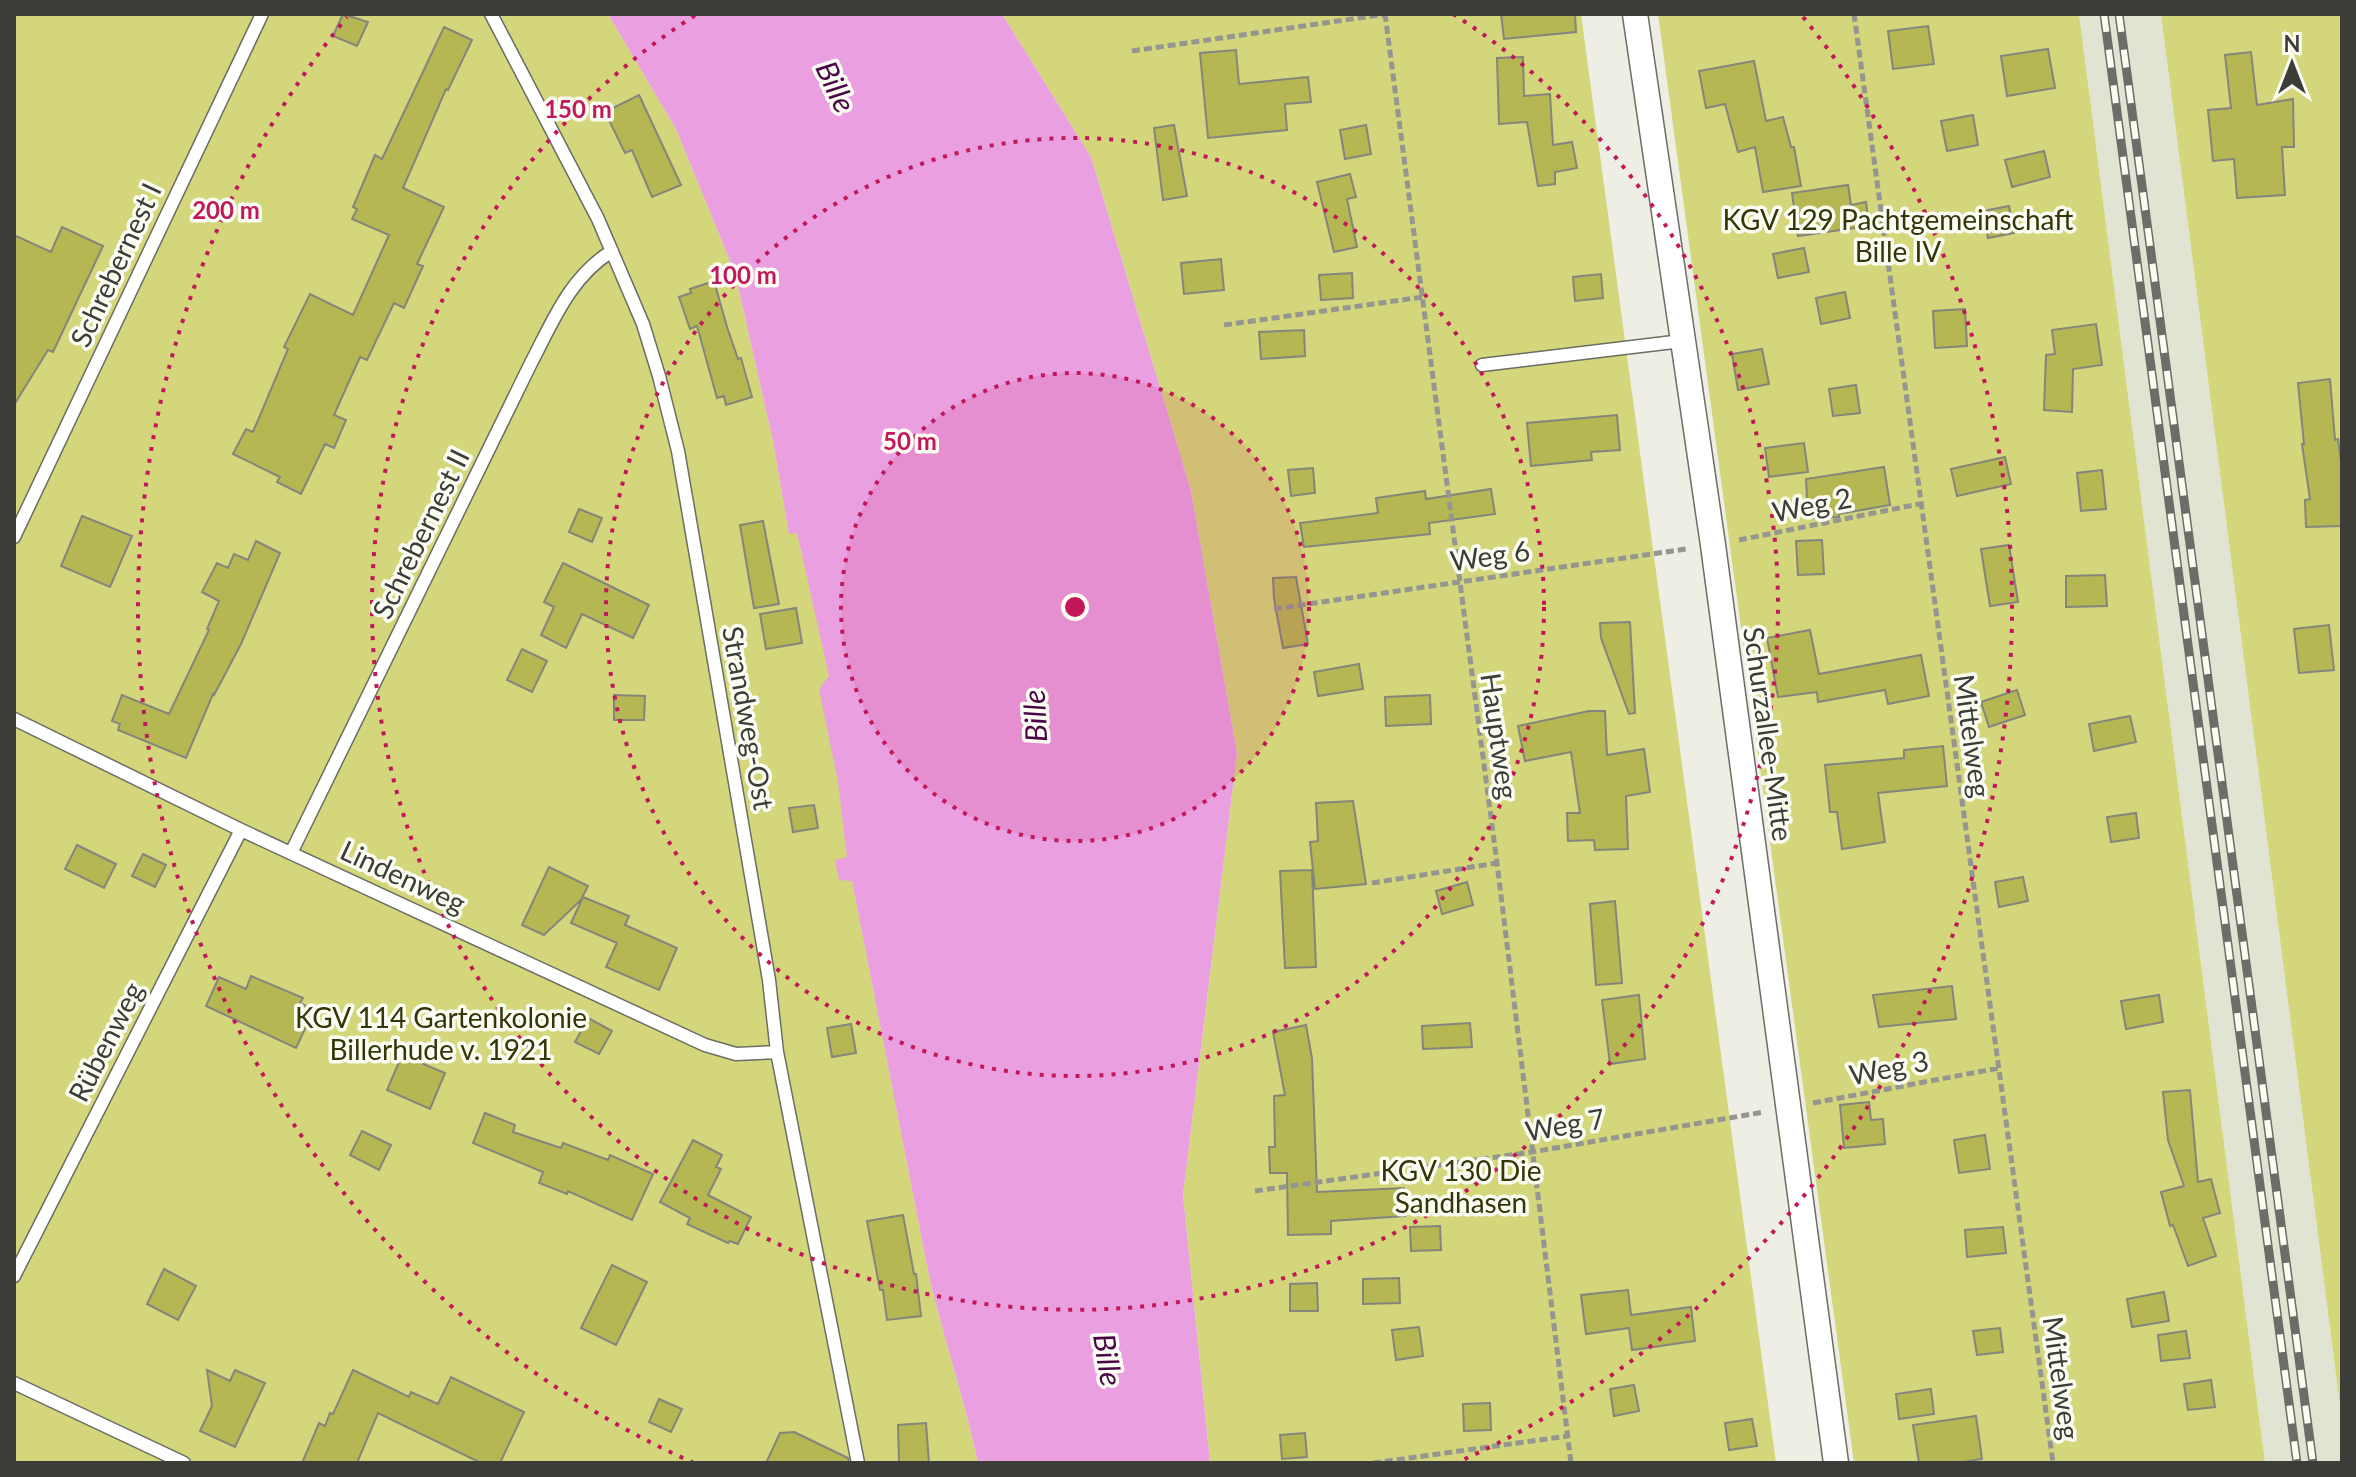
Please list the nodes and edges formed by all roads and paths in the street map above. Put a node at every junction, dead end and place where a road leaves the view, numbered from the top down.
1 (262, 14) edge
2 (491, 14) edge
3 (1385, 14) edge
4 (1635, 14) edge
5 (1854, 14) edge
6 (1132, 51) dead end
7 (612, 251) junction
8 (1423, 297) junction
9 (1224, 325) dead end
10 (1682, 341) junction
11 (1482, 365) dead end
12 (1919, 504) junction
13 (14, 537) edge
14 (1713, 545) junction
15 (1458, 580) junction
16 (1274, 609) dead end
17 (14, 719) edge
18 (241, 830) junction
19 (292, 851) junction
20 (1497, 863) junction
21 (1372, 883) dead end
22 (777, 1052) junction
23 (1999, 1068) junction
24 (1788, 1108) junction
25 (1532, 1152) junction
26 (1255, 1191) dead end
27 (14, 1276) edge
28 (14, 1383) edge
29 (1568, 1436) junction
30 (184, 1463) edge
31 (858, 1463) edge
32 (1373, 1463) edge
33 (1571, 1463) edge
34 (1836, 1463) edge
35 (2053, 1463) edge

1 - 13 lane, Schrebernest I
2 - 7 lane, Strandweg-Ost
3 - 6 path
3 - 8 path, Hauptweg
4 - 10 street, Schurzallee-Mitte
5 - 12 path, Mittelweg
7 - 19 lane, Schrebernest II
7 - 22 lane, Strandweg-Ost
8 - 9 path
8 - 15 path, Hauptweg
10 - 11 lane
10 - 14 street, Schurzallee-Mitte
12 - 14 path, Weg 2
12 - 23 path, Mittelweg
14 - 15 path, Weg 6
14 - 24 street, Schurzallee-Mitte
15 - 16 path, Weg 6
15 - 20 path, Hauptweg
17 - 18 lane, Lindenweg
18 - 19 lane, Lindenweg
18 - 27 lane, Rübenweg
19 - 22 lane, Lindenweg
20 - 21 path
20 - 25 path, Hauptweg
22 - 31 lane, Strandweg-Ost
23 - 24 path, Weg 3
23 - 35 path, Mittelweg
24 - 25 path, Weg 7
24 - 34 street, Schurzallee-Mitte
25 - 26 path, Weg 7
25 - 29 path, Hauptweg
28 - 30 lane
29 - 32 path
29 - 33 path, Hauptweg

